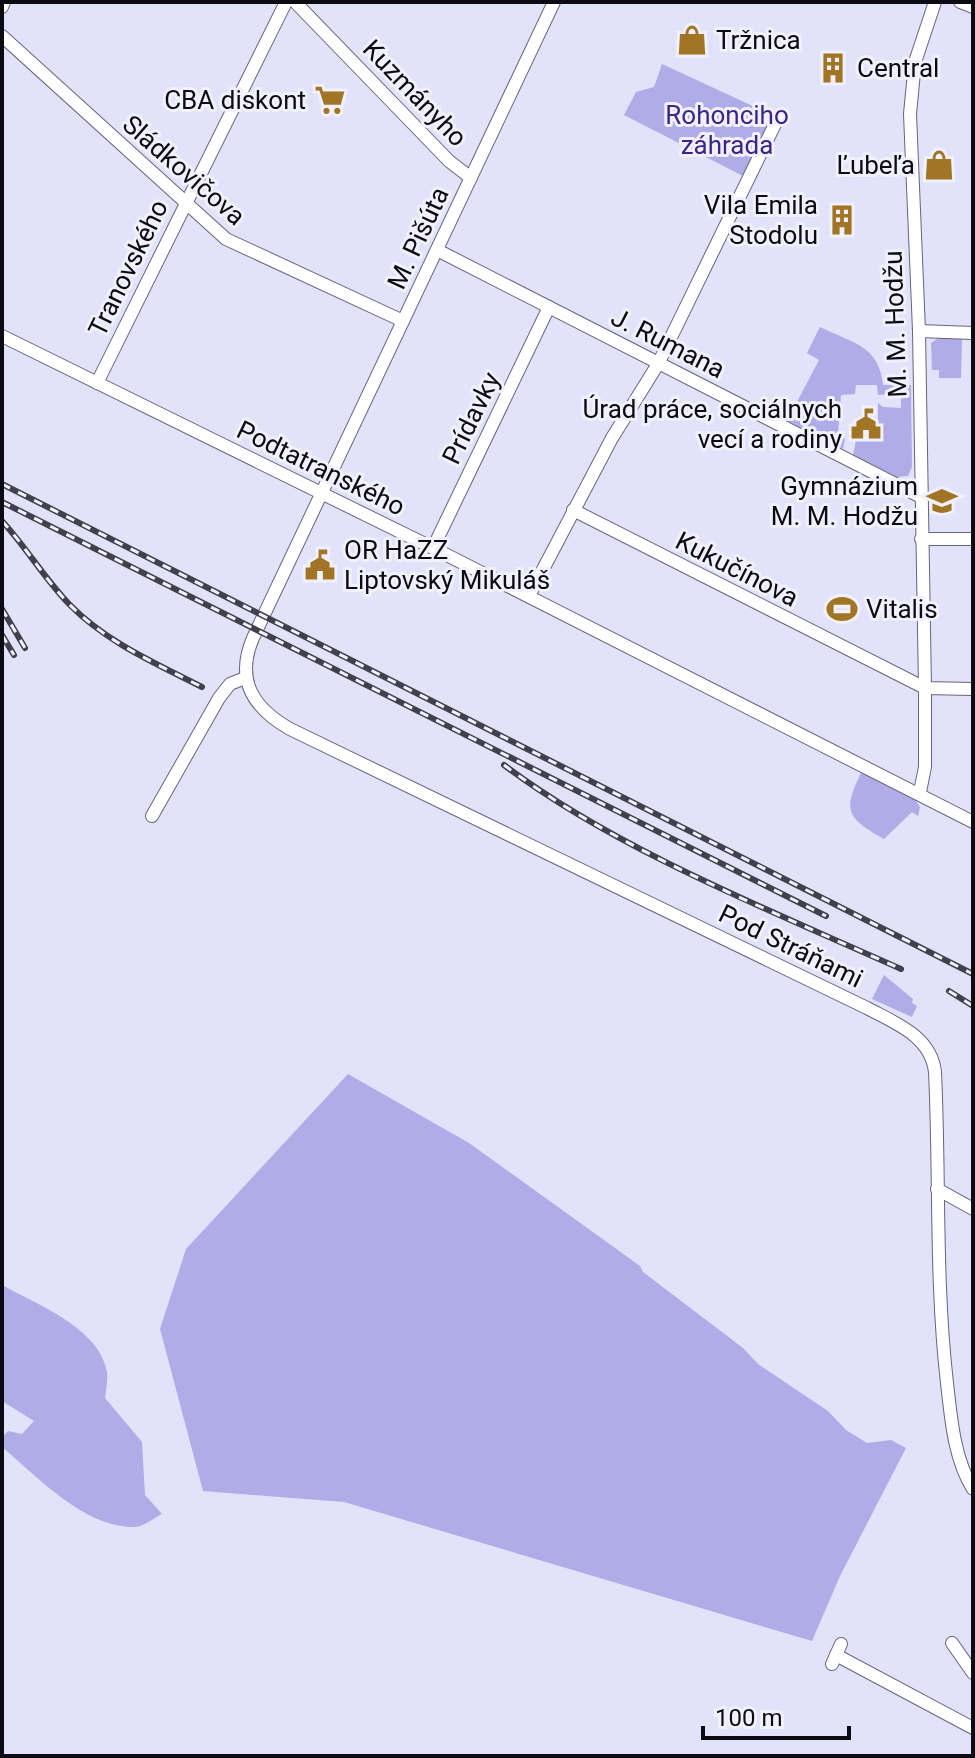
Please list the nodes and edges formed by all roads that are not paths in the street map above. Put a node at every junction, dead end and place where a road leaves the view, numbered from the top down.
1 (286, 2) edge
2 (295, 2) edge
3 (554, 2) edge
4 (935, 2) edge
5 (960, 2) edge
6 (973, 7) edge
7 (2, 36) edge
8 (779, 116) dead end
9 (471, 178) junction
10 (184, 203) junction
11 (437, 250) junction
12 (549, 307) junction
13 (403, 321) junction
14 (919, 331) junction
15 (973, 333) edge
16 (2, 336) edge
17 (658, 364) junction
18 (97, 383) junction
19 (322, 492) junction
20 (921, 497) junction
21 (573, 510) junction
22 (921, 539) junction
23 (973, 539) edge
24 (433, 548) junction
25 (529, 596) junction
26 (245, 678) junction
27 (925, 688) junction
28 (973, 689) edge
29 (920, 792) junction
30 (152, 816) dead end
31 (973, 822) edge
32 (937, 1189) junction
33 (973, 1209) edge
34 (973, 1489) edge
35 (952, 1643) dead end
36 (837, 1654) dead end
37 (973, 1673) edge
38 (973, 1728) edge

1 - 10 street, Tranovského
2 - 9 street, Kuzmányho
3 - 9 street, M. Pišúta
4 - 14 street, M. M. Hodžu
5 - 6 street
7 - 10 street, Sládkovičova
8 - 17 street
9 - 11 street, M. Pišúta
10 - 13 street, Sládkovičova
10 - 18 street, Tranovského
11 - 12 street, J. Rumana
11 - 13 street, M. Pišúta
12 - 17 street, J. Rumana
12 - 24 street, Prídavky
13 - 19 street, M. Pišúta
14 - 15 street
14 - 20 street, M. M. Hodžu
16 - 18 street, Podtatranského
17 - 20 street, J. Rumana
17 - 21 street
18 - 19 street, Podtatranského
19 - 24 street, Podtatranského
19 - 26 street
20 - 22 street, M. M. Hodžu
21 - 25 street
21 - 27 street, Kukučínova
22 - 23 street
22 - 27 street, M. M. Hodžu
24 - 25 street, Podtatranského
25 - 29 street, Podtatranského
26 - 30 street
26 - 32 street, Pod Stráňami
27 - 28 street
27 - 29 street, M. M. Hodžu
29 - 31 street, Podtatranského
32 - 33 street
32 - 34 street, Pod Stráňami
35 - 37 street
36 - 38 street

